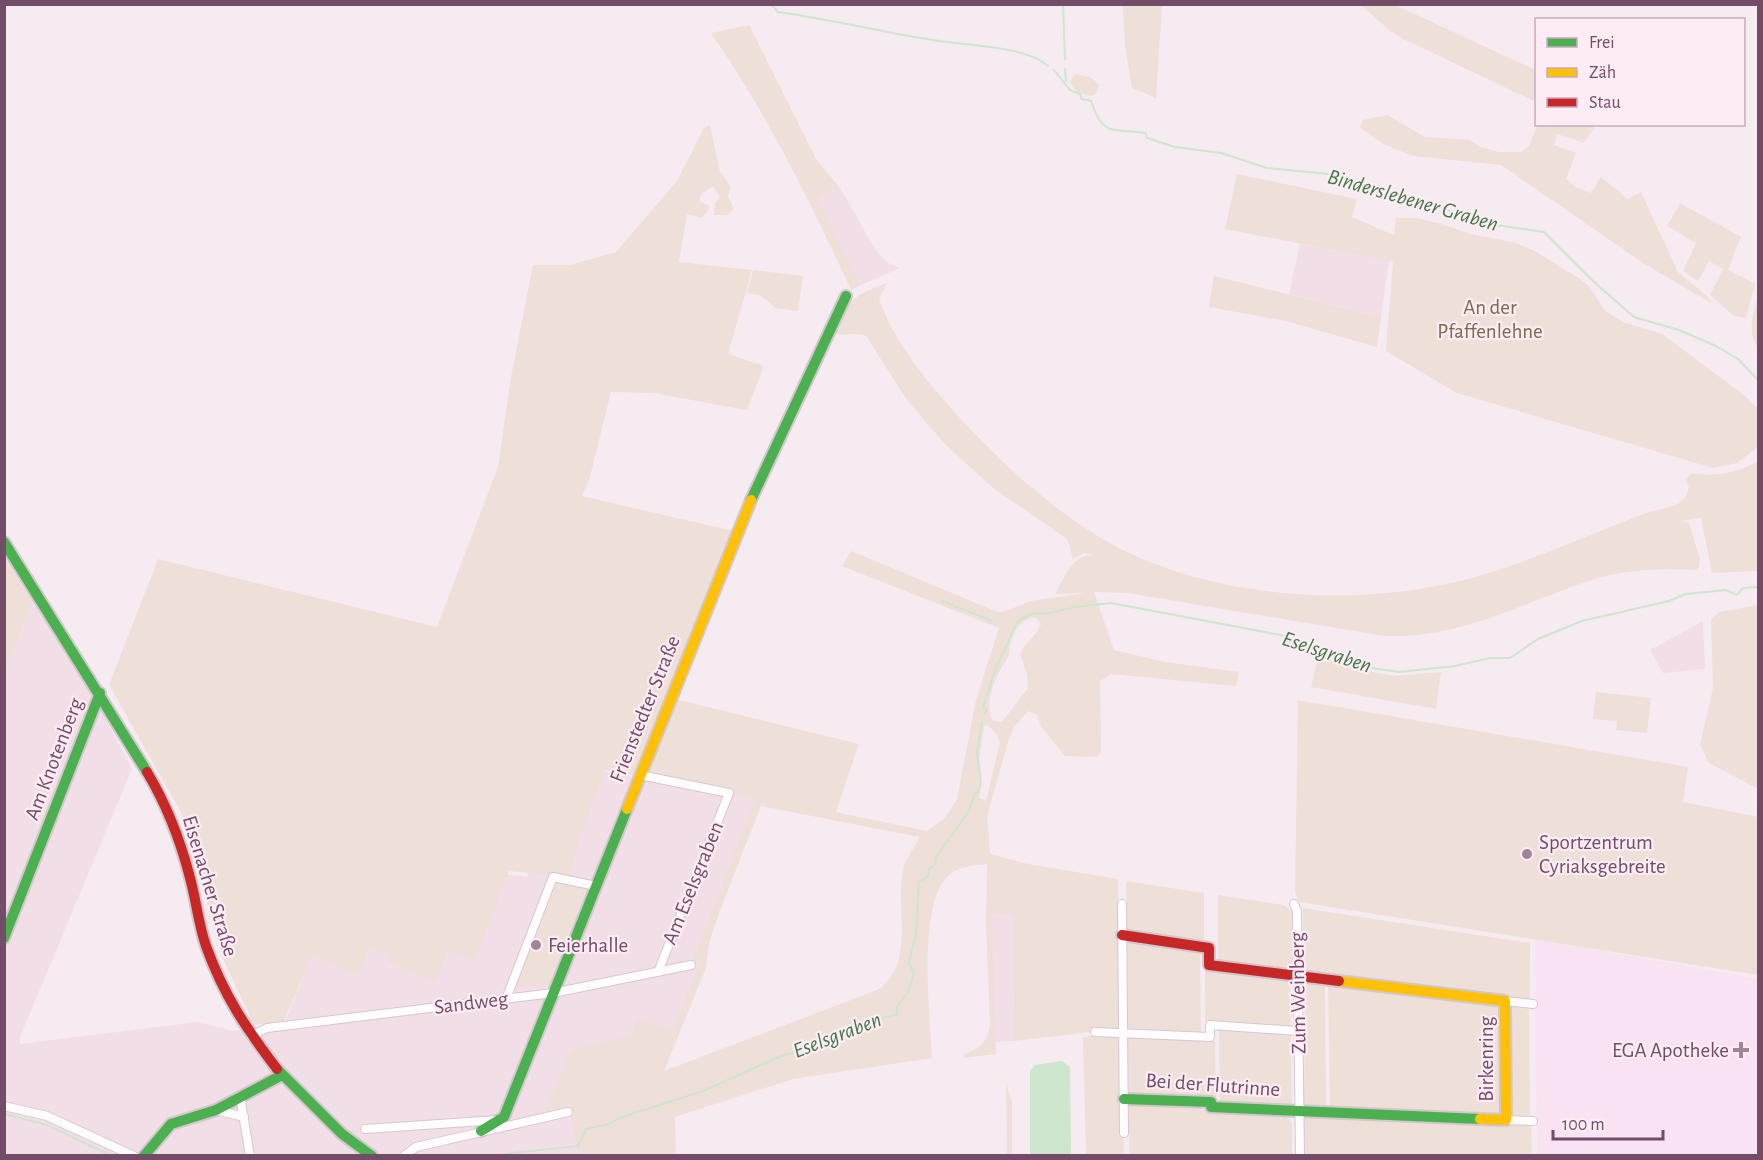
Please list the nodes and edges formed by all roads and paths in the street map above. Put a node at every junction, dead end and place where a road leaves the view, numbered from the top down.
1 (846, 296) dead end
2 (4, 542) edge
3 (100, 693) junction
4 (640, 775) junction
5 (596, 886) junction
6 (1122, 904) dead end
7 (1294, 904) dead end
8 (1122, 935) junction
9 (4, 938) edge
10 (691, 965) dead end
11 (658, 972) junction
12 (1298, 976) junction
13 (553, 993) junction
14 (506, 999) junction
15 (1505, 1001) junction
16 (1533, 1004) dead end
17 (1298, 1030) junction
18 (1095, 1032) dead end
19 (1122, 1032) junction
20 (251, 1036) junction
21 (282, 1075) junction
22 (240, 1096) junction
23 (1124, 1099) junction
24 (4, 1106) edge
25 (216, 1110) junction
26 (1300, 1110) junction
27 (568, 1112) dead end
28 (244, 1117) junction
29 (502, 1119) junction
30 (1506, 1120) junction
31 (1533, 1120) dead end
32 (365, 1129) dead end
33 (481, 1131) junction
34 (1124, 1133) dead end
35 (134, 1155) edge
36 (144, 1155) edge
37 (250, 1155) edge
38 (372, 1155) edge
39 (404, 1155) edge
40 (1300, 1155) edge

1 - 4 street, Frienstedter Straße
2 - 3 street, Eisenacher Straße
3 - 9 street, Am Knotenberg
3 - 20 street, Eisenacher Straße
4 - 5 street, Frienstedter Straße
4 - 11 street, Am Eselsgraben
5 - 13 street, Frienstedter Straße
5 - 14 street
6 - 8 street, Bei der Flutrinne
7 - 12 street, Zum Weinberg
8 - 12 street, Birkenring
8 - 19 street, Bei der Flutrinne
10 - 11 street, Sandweg
11 - 13 street, Sandweg
12 - 15 street, Birkenring
12 - 17 street, Zum Weinberg
13 - 14 street, Sandweg
13 - 29 street, Frienstedter Straße
14 - 20 street, Sandweg
15 - 16 street
15 - 30 street, Birkenring
17 - 19 street
17 - 26 street, Zum Weinberg
18 - 19 street
19 - 23 street, Bei der Flutrinne
20 - 21 street, Eisenacher Straße
21 - 22 street
21 - 38 street, Eisenacher Straße
22 - 25 street
22 - 28 street
23 - 26 street, Bei der Flutrinne
23 - 34 street, Bei der Flutrinne
24 - 35 street
25 - 28 street
25 - 36 street
26 - 30 street, Birkenring
26 - 40 street, Zum Weinberg
27 - 33 street
28 - 37 street
29 - 32 street
29 - 33 street
30 - 31 street
33 - 39 street

